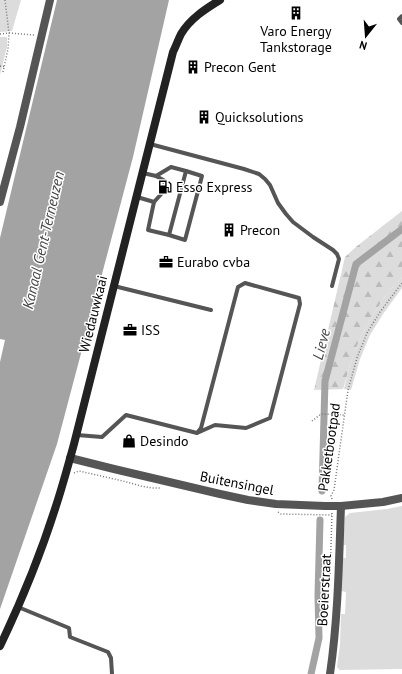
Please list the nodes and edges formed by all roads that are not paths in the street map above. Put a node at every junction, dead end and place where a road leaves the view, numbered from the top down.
1 (50, 0) edge
2 (220, 0) edge
3 (402, 16) edge
4 (402, 23) edge
5 (150, 144) junction
6 (186, 171) junction
7 (142, 173) junction
8 (156, 176) junction
9 (136, 196) junction
10 (0, 202) edge
11 (154, 202) junction
12 (169, 236) junction
13 (114, 286) junction
14 (332, 286) dead end
15 (211, 310) dead end
16 (197, 433) junction
17 (76, 434) junction
18 (70, 458) junction
19 (402, 498) edge
20 (341, 506) junction
21 (18, 606) junction
22 (0, 646) edge
23 (112, 674) edge
24 (331, 674) edge

1 - 10 street
2 - 5 main road, Wiedauwkaai
3 - 4 lane
5 - 7 main road, Wiedauwkaai
5 - 14 lane
6 - 8 lane
6 - 12 lane
6 - 12 lane
7 - 8 lane
7 - 9 main road, Wiedauwkaai
8 - 11 lane
9 - 11 lane
9 - 13 main road, Wiedauwkaai
11 - 12 lane
13 - 15 lane
13 - 17 main road, Wiedauwkaai
16 - 16 lane
16 - 17 lane
17 - 18 main road, Wiedauwkaai
18 - 20 street, Buitensingel
18 - 21 main road, Wiedauwkaai
19 - 20 street, Buitensingel
20 - 24 street, Boeierstraat
21 - 22 main road, Wiedauwkaai
21 - 23 lane

